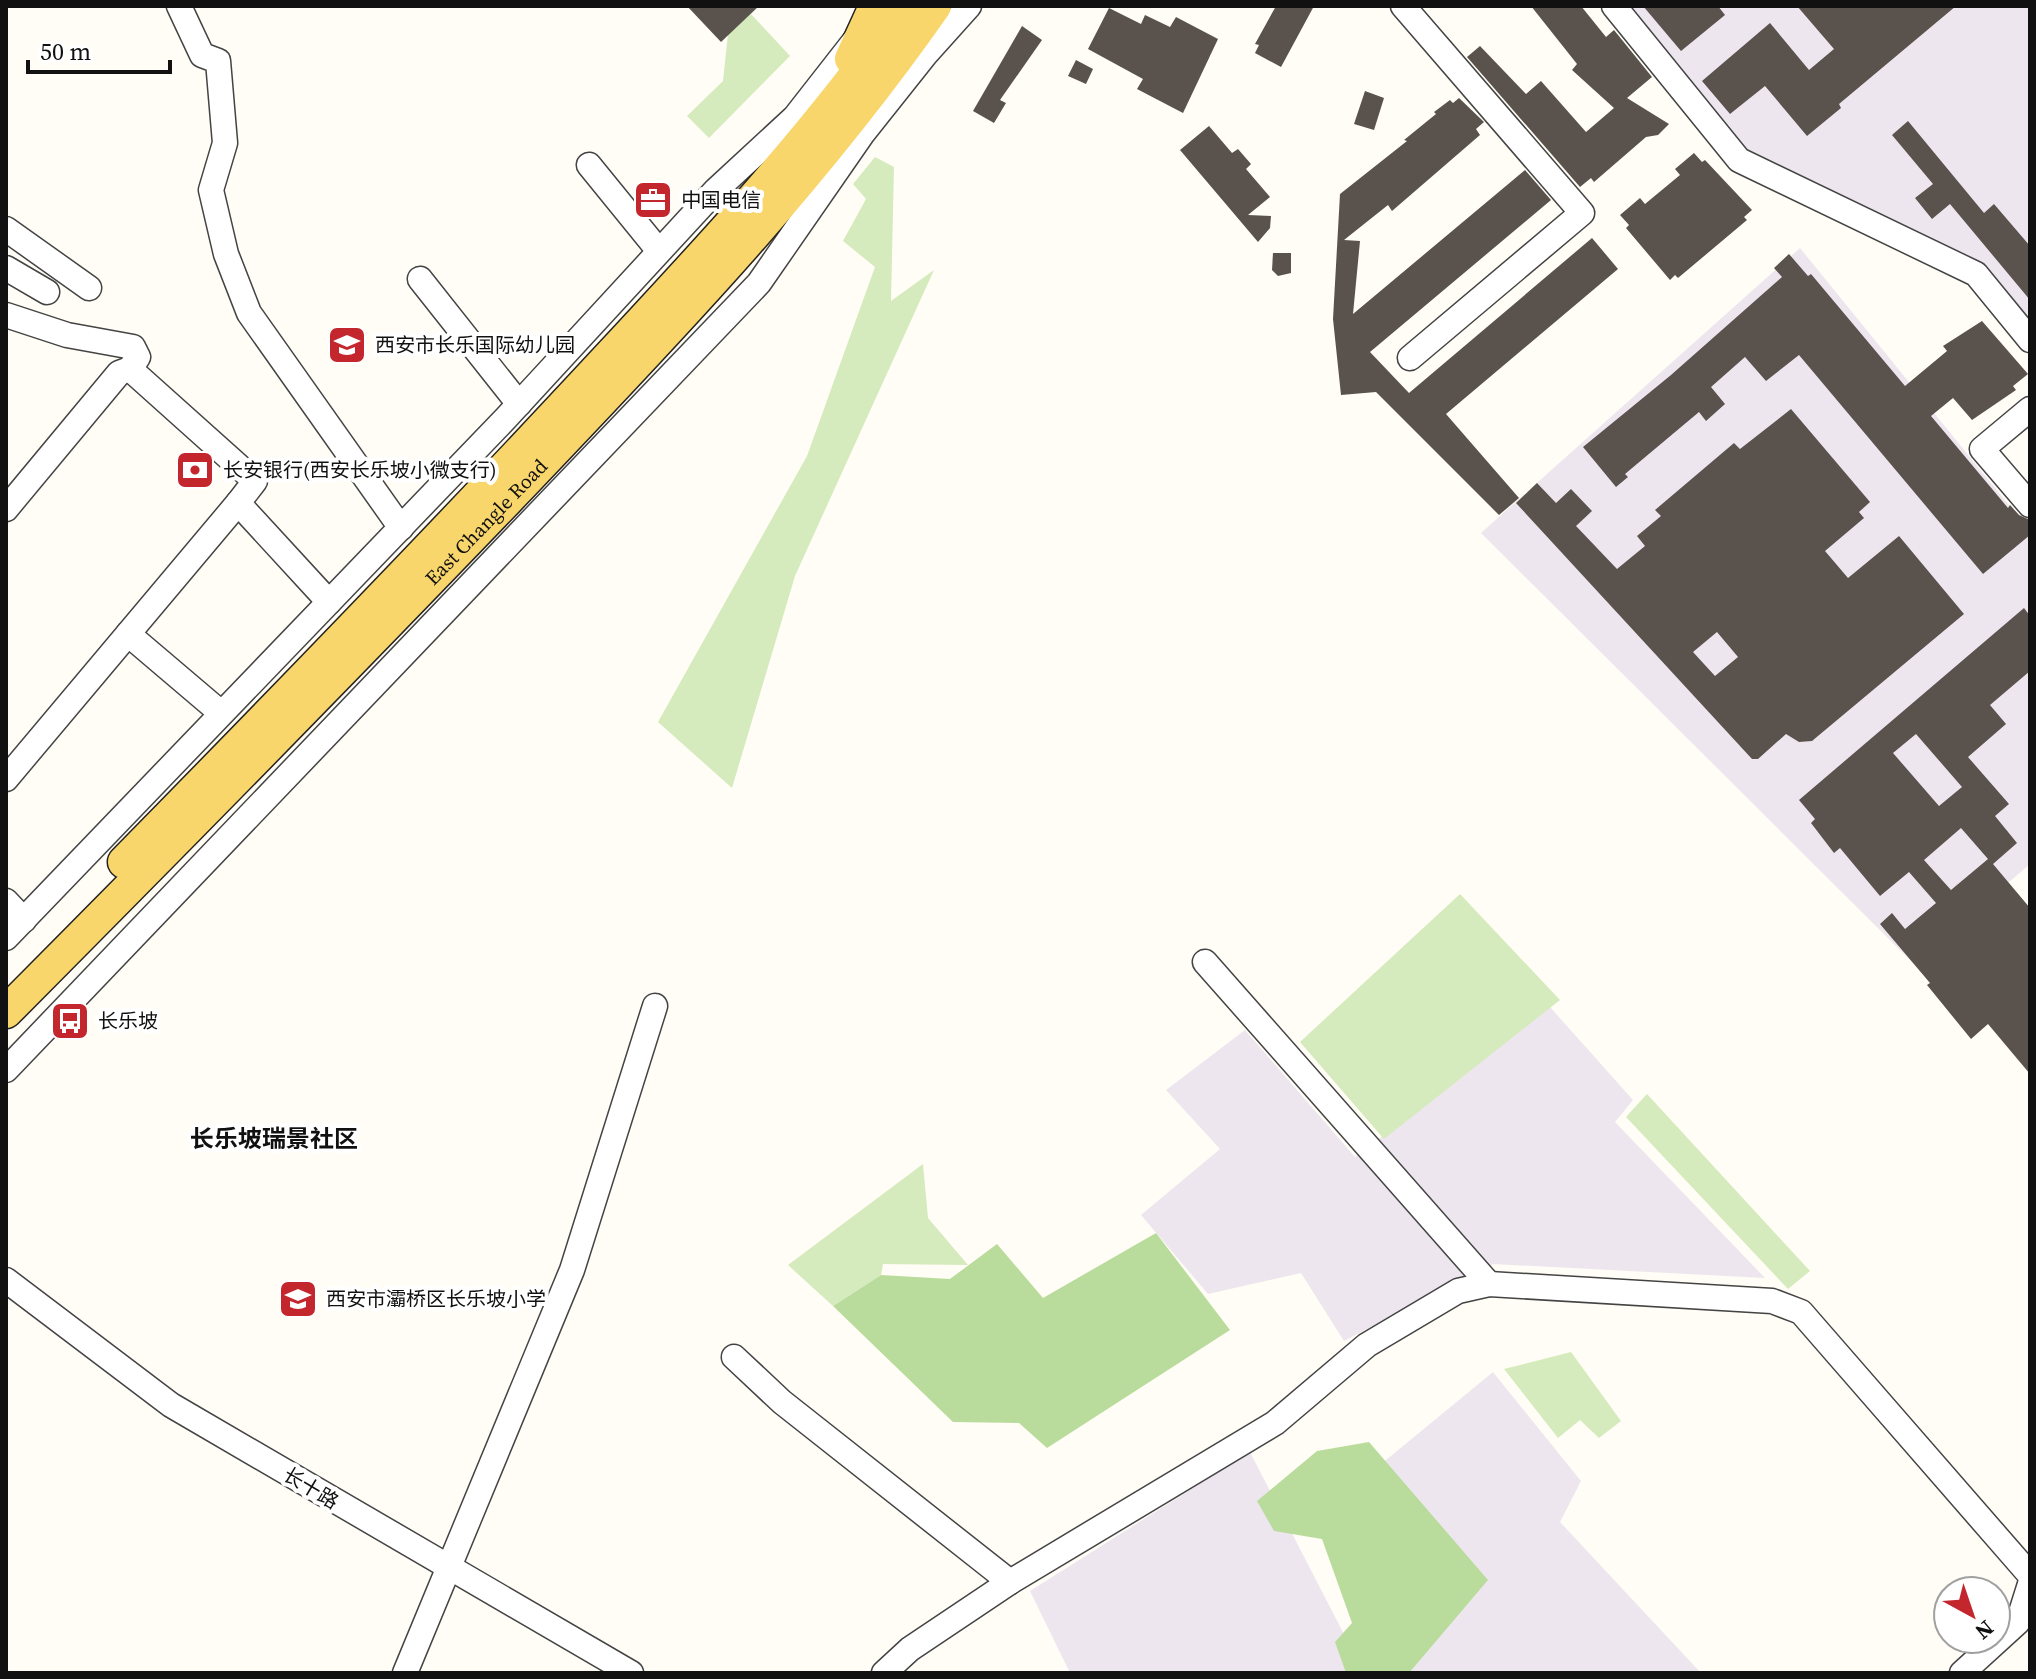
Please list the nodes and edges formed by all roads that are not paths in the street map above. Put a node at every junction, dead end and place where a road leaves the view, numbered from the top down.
1 (179, 6) edge
2 (906, 6) edge
3 (935, 6) edge
4 (969, 6) edge
5 (1403, 6) edge
6 (1614, 6) edge
7 (874, 8) edge
8 (829, 110) junction
9 (589, 165) dead end
10 (6, 229) edge
11 (659, 251) junction
12 (6, 268) edge
13 (420, 279) dead end
14 (89, 288) dead end
15 (47, 292) dead end
16 (6, 315) edge
17 (2030, 340) edge
18 (1410, 358) dead end
19 (130, 369) junction
20 (519, 404) junction
21 (2030, 409) edge
22 (238, 503) junction
23 (2030, 505) edge
24 (6, 509) edge
25 (401, 528) junction
26 (329, 602) junction
27 (128, 634) junction
28 (221, 713) junction
29 (6, 779) edge
30 (6, 901) edge
31 (24, 920) junction
32 (6, 938) edge
33 (1205, 962) dead end
34 (6, 983) edge
35 (655, 1006) dead end
36 (6, 1012) edge
37 (6, 1070) edge
38 (6, 1280) edge
39 (1489, 1284) junction
40 (734, 1357) dead end
41 (447, 1569) junction
42 (2030, 1575) edge
43 (1010, 1582) junction
44 (2030, 1584) edge
45 (405, 1673) edge
46 (631, 1673) edge
47 (884, 1673) edge
48 (1962, 1673) edge

1 - 25 street
2 - 8 main road, East Changle Road
3 - 36 main road, East Changle Road
4 - 37 street
5 - 18 street
6 - 17 street
7 - 8 main road
7 - 11 street
8 - 34 main road, East Changle Road
9 - 11 street
10 - 14 street
11 - 20 street
12 - 15 street
13 - 20 street
16 - 19 street
19 - 22 street
19 - 24 street
20 - 25 street
21 - 23 street
22 - 26 street
22 - 27 street
25 - 26 street
26 - 28 street
27 - 28 street
27 - 29 street
28 - 31 street
30 - 31 street
31 - 32 street
33 - 39 street
35 - 41 street
38 - 41 street, 长十路
39 - 42 street
39 - 43 street
40 - 43 street
41 - 45 street
41 - 46 street, 长十路
43 - 47 street
44 - 48 street

